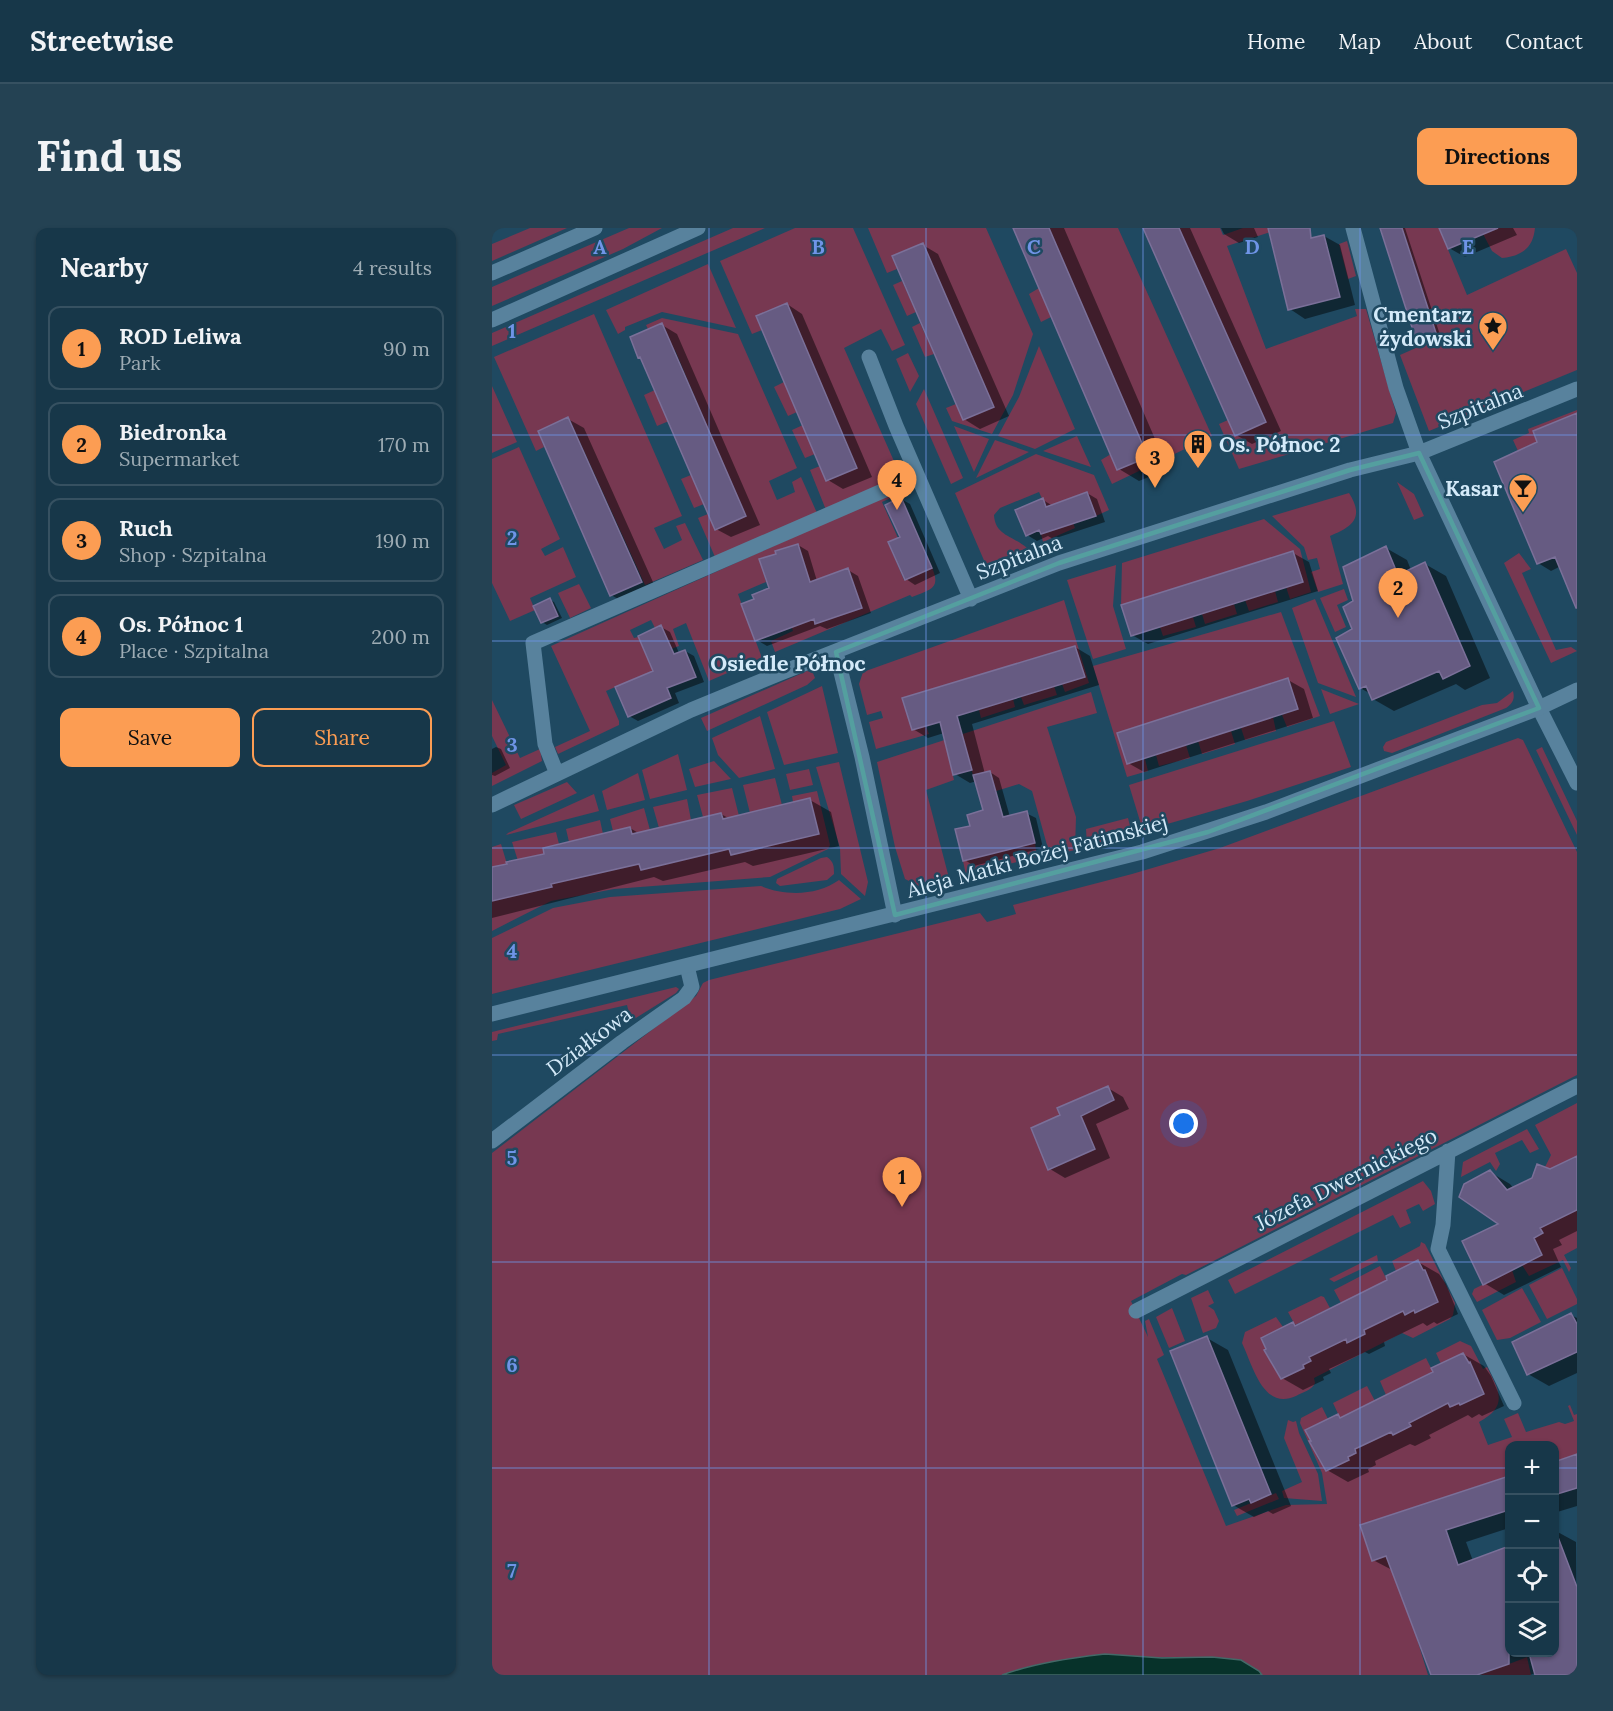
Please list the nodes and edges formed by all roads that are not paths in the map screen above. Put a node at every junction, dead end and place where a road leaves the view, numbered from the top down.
1 (595, 228) edge
2 (698, 228) edge
3 (1353, 228) edge
4 (492, 273) edge
5 (492, 320) edge
6 (869, 357) dead end
7 (1577, 389) edge
8 (1419, 453) junction
9 (917, 476) junction
10 (971, 599) junction
11 (836, 652) junction
12 (1577, 690) edge
13 (1539, 708) junction
14 (557, 774) junction
15 (1577, 783) edge
16 (492, 805) edge
17 (895, 915) junction
18 (687, 966) junction
19 (492, 1014) edge
20 (1577, 1086) edge
21 (492, 1141) edge
22 (1448, 1151) junction
23 (1136, 1311) dead end
24 (1514, 1403) dead end

1 - 4 street
2 - 5 street
3 - 8 street
6 - 9 street
7 - 8 street, Szpitalna
8 - 10 street, Szpitalna
8 - 13 street
9 - 10 street
9 - 14 street
10 - 11 street, Szpitalna
11 - 14 street, Szpitalna
11 - 17 street
12 - 13 street, Aleja Matki Bożej Fatimskiej
13 - 15 street
13 - 17 street, Aleja Matki Bożej Fatimskiej
14 - 16 street, Szpitalna
17 - 18 street, Aleja Matki Bożej Fatimskiej
18 - 19 street, Aleja Matki Bożej Fatimskiej
18 - 21 street, Działkowa
20 - 22 street, Józefa Dwernickiego
22 - 23 street, Józefa Dwernickiego
22 - 24 street

